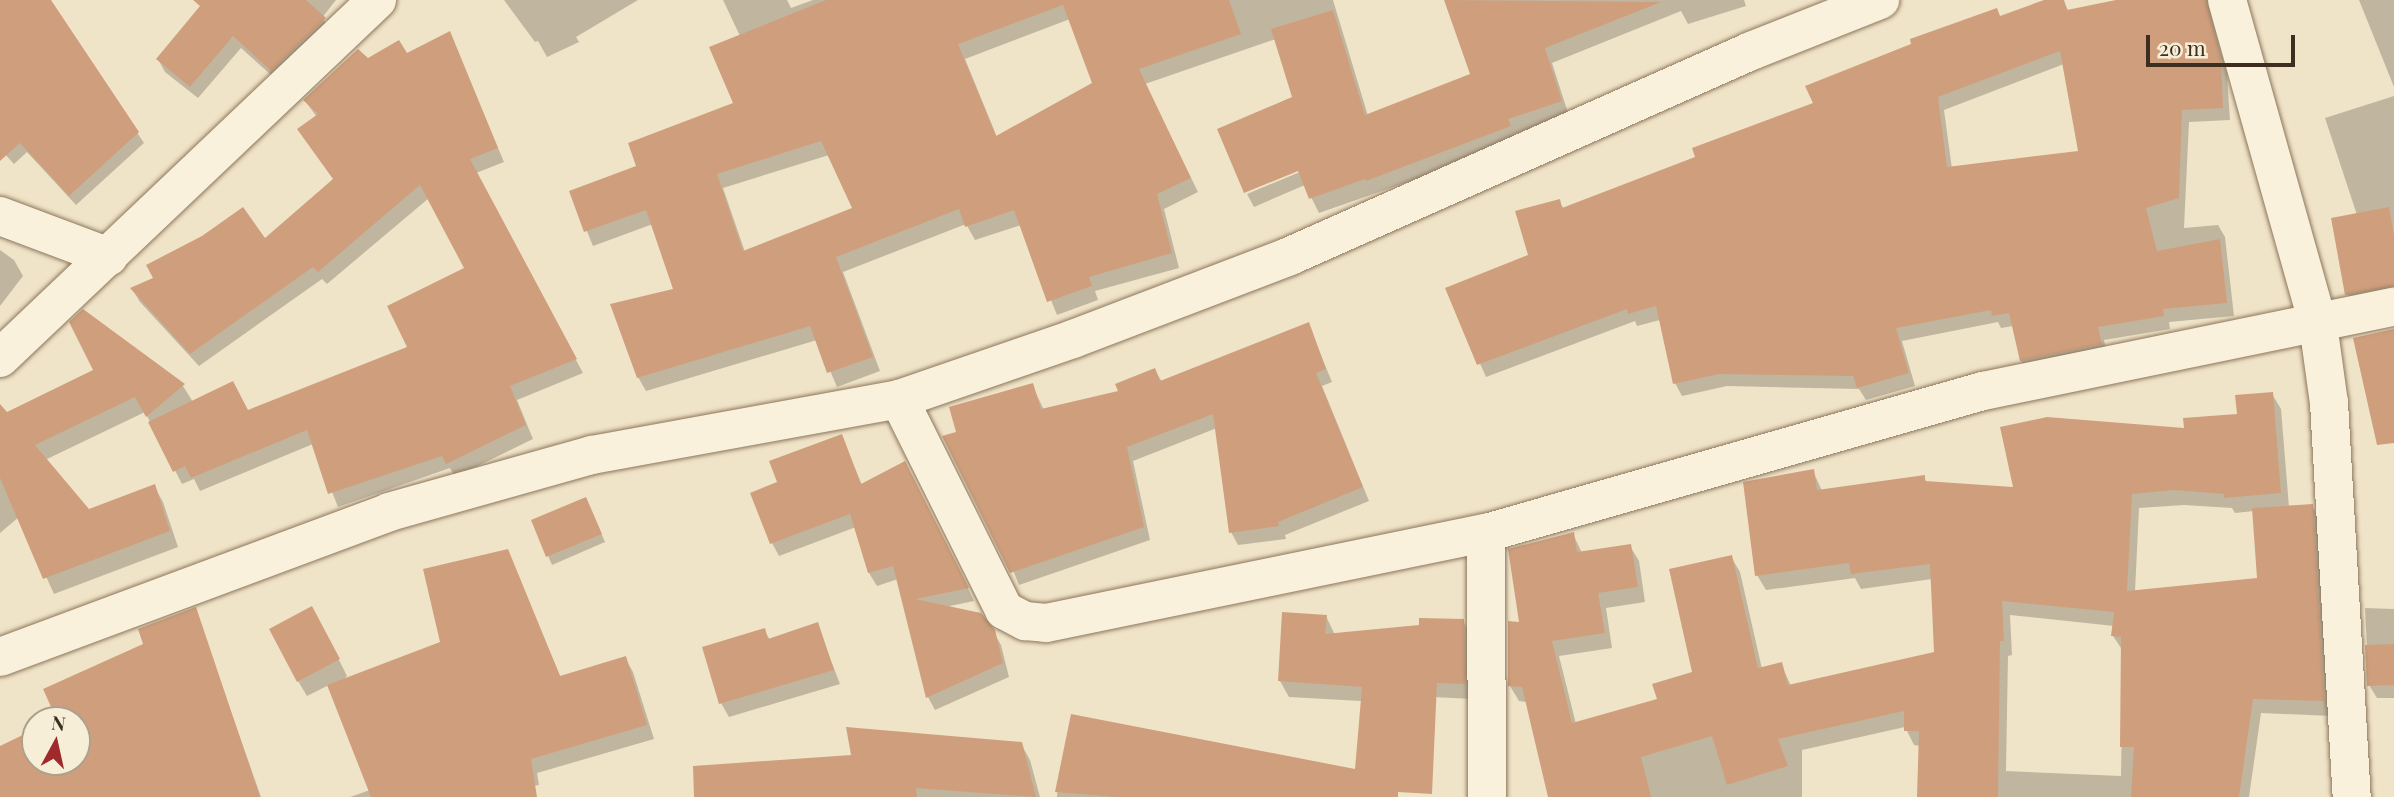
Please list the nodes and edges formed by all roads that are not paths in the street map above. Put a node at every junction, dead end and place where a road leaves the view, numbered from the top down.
1 (377, 0) edge
2 (1880, 0) edge
3 (2227, 0) edge
4 (0, 216) edge
5 (109, 257) junction
6 (2394, 307) edge
7 (2318, 324) junction
8 (0, 358) edge
9 (899, 399) junction
10 (1486, 533) junction
11 (0, 657) edge
12 (1487, 797) edge
13 (2351, 797) edge

1 - 5 street
2 - 9 street
3 - 7 street
4 - 5 street
5 - 8 street
6 - 7 street
7 - 10 street
7 - 13 street
9 - 10 street
9 - 11 street
10 - 12 street

